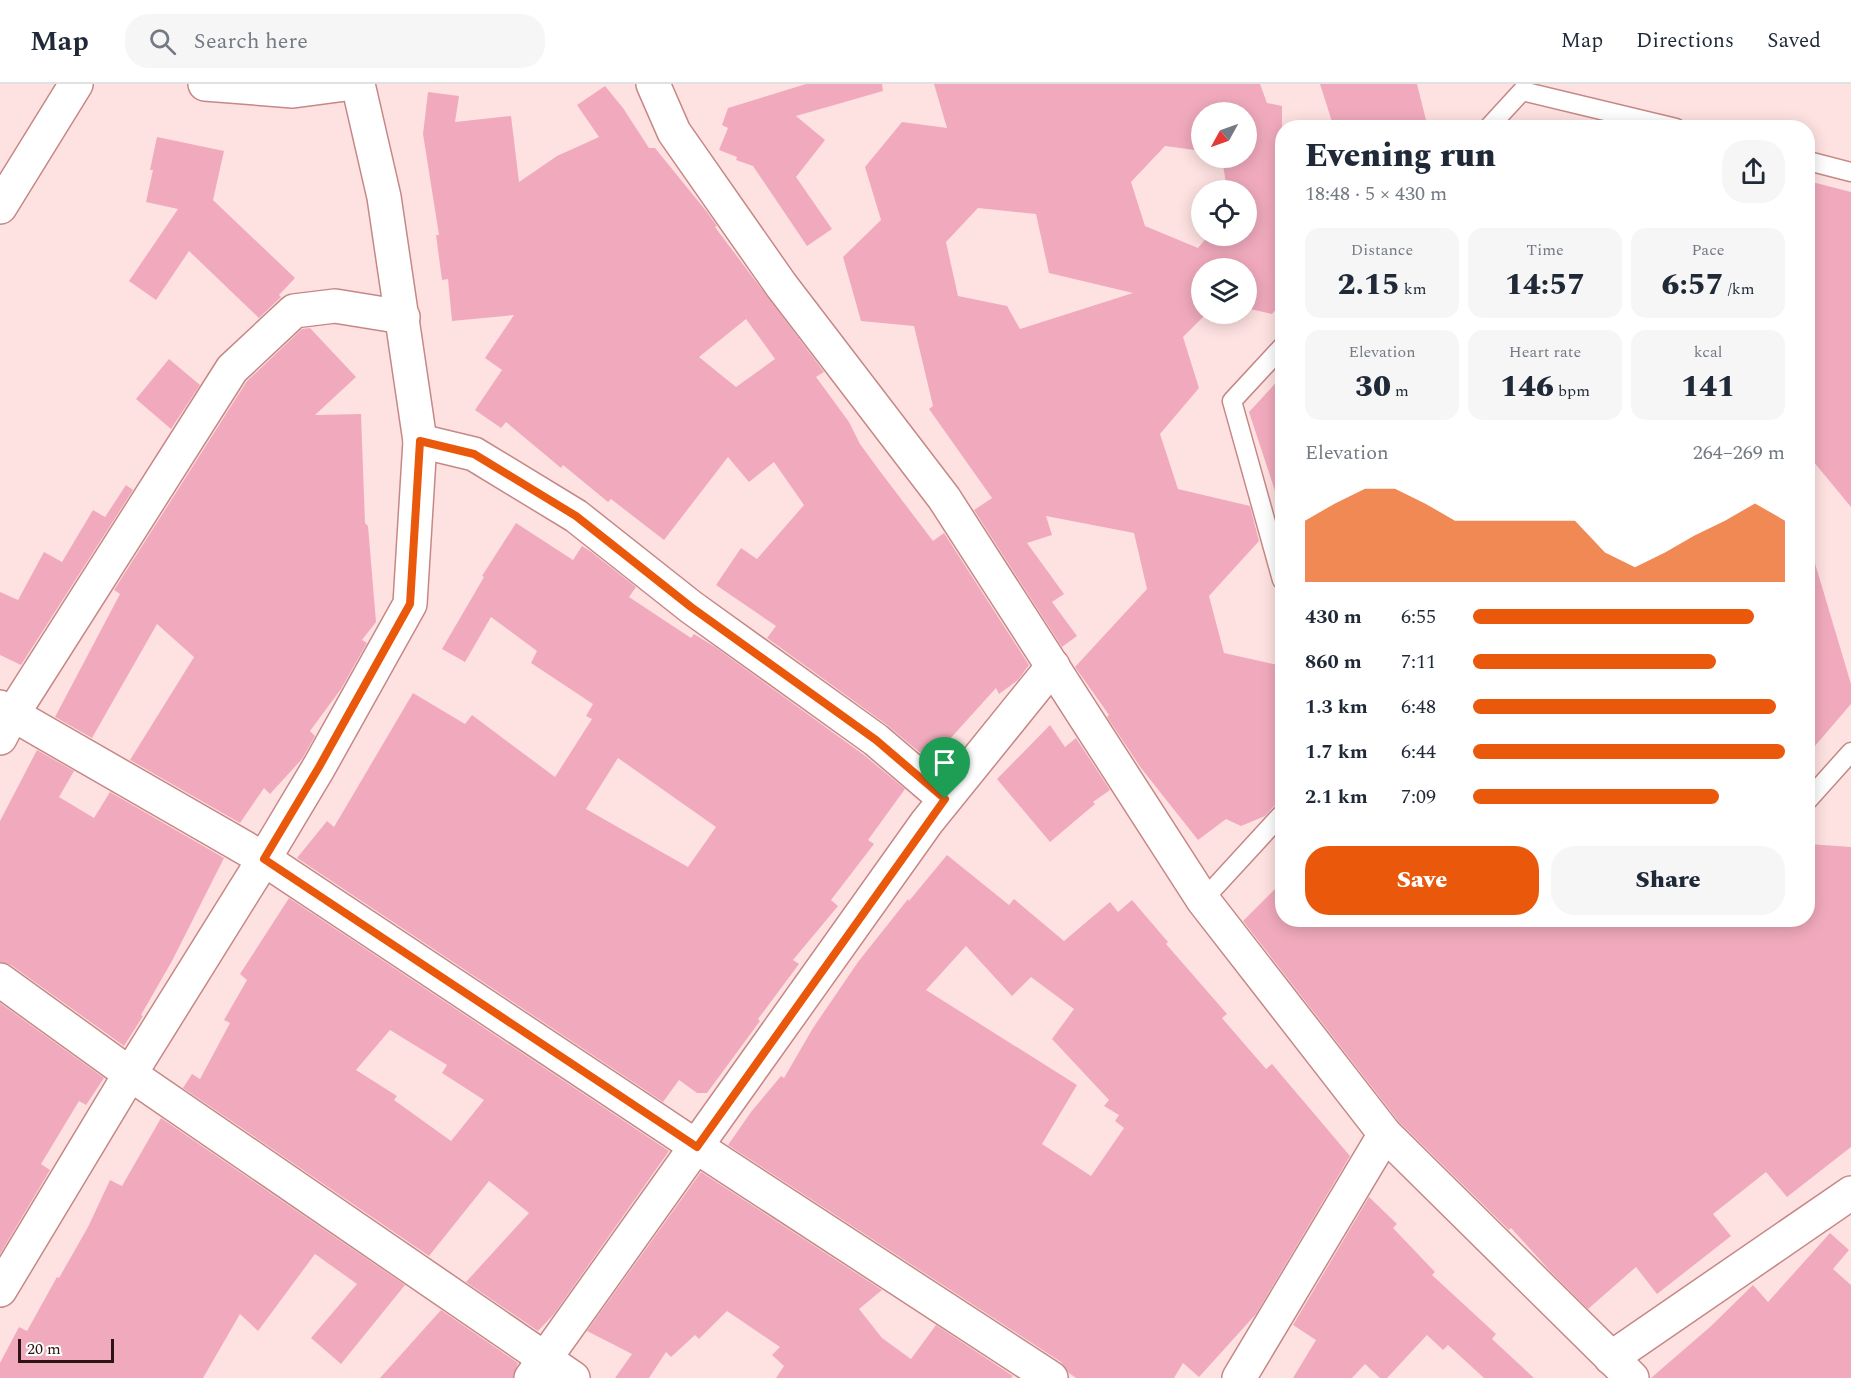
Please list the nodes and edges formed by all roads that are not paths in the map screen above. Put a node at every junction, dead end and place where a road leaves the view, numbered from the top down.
1 (76, 84) edge
2 (205, 84) edge
3 (346, 84) edge
4 (358, 84) edge
5 (653, 84) edge
6 (1495, 120) edge
7 (1643, 120) edge
8 (1815, 163) edge
9 (1851, 172) edge
10 (0, 207) edge
11 (403, 317) junction
12 (1275, 355) edge
13 (420, 441) junction
14 (1275, 555) edge
15 (1053, 666) junction
16 (4, 720) edge
17 (1851, 752) edge
18 (1815, 792) edge
19 (945, 799) junction
20 (1275, 822) edge
21 (264, 859) junction
22 (1203, 900) junction
23 (0, 980) edge
24 (130, 1074) junction
25 (1385, 1134) junction
26 (697, 1147) junction
27 (1851, 1193) edge
28 (0, 1290) edge
29 (1621, 1368) edge
30 (538, 1369) edge
31 (573, 1378) edge
32 (1051, 1378) edge
33 (1239, 1378) edge

1 - 10 street
2 - 3 street
4 - 11 street
5 - 15 street
6 - 7 lane
8 - 9 lane
11 - 13 street
11 - 16 street
12 - 14 lane
13 - 19 street
13 - 21 street
15 - 19 street
15 - 22 street
16 - 21 street
17 - 18 lane
19 - 26 street
20 - 22 lane
21 - 24 street
21 - 26 street
22 - 25 street
23 - 24 street
24 - 28 street
24 - 30 street
25 - 29 street
25 - 33 street
26 - 30 street
26 - 32 street
27 - 29 street
30 - 31 street

